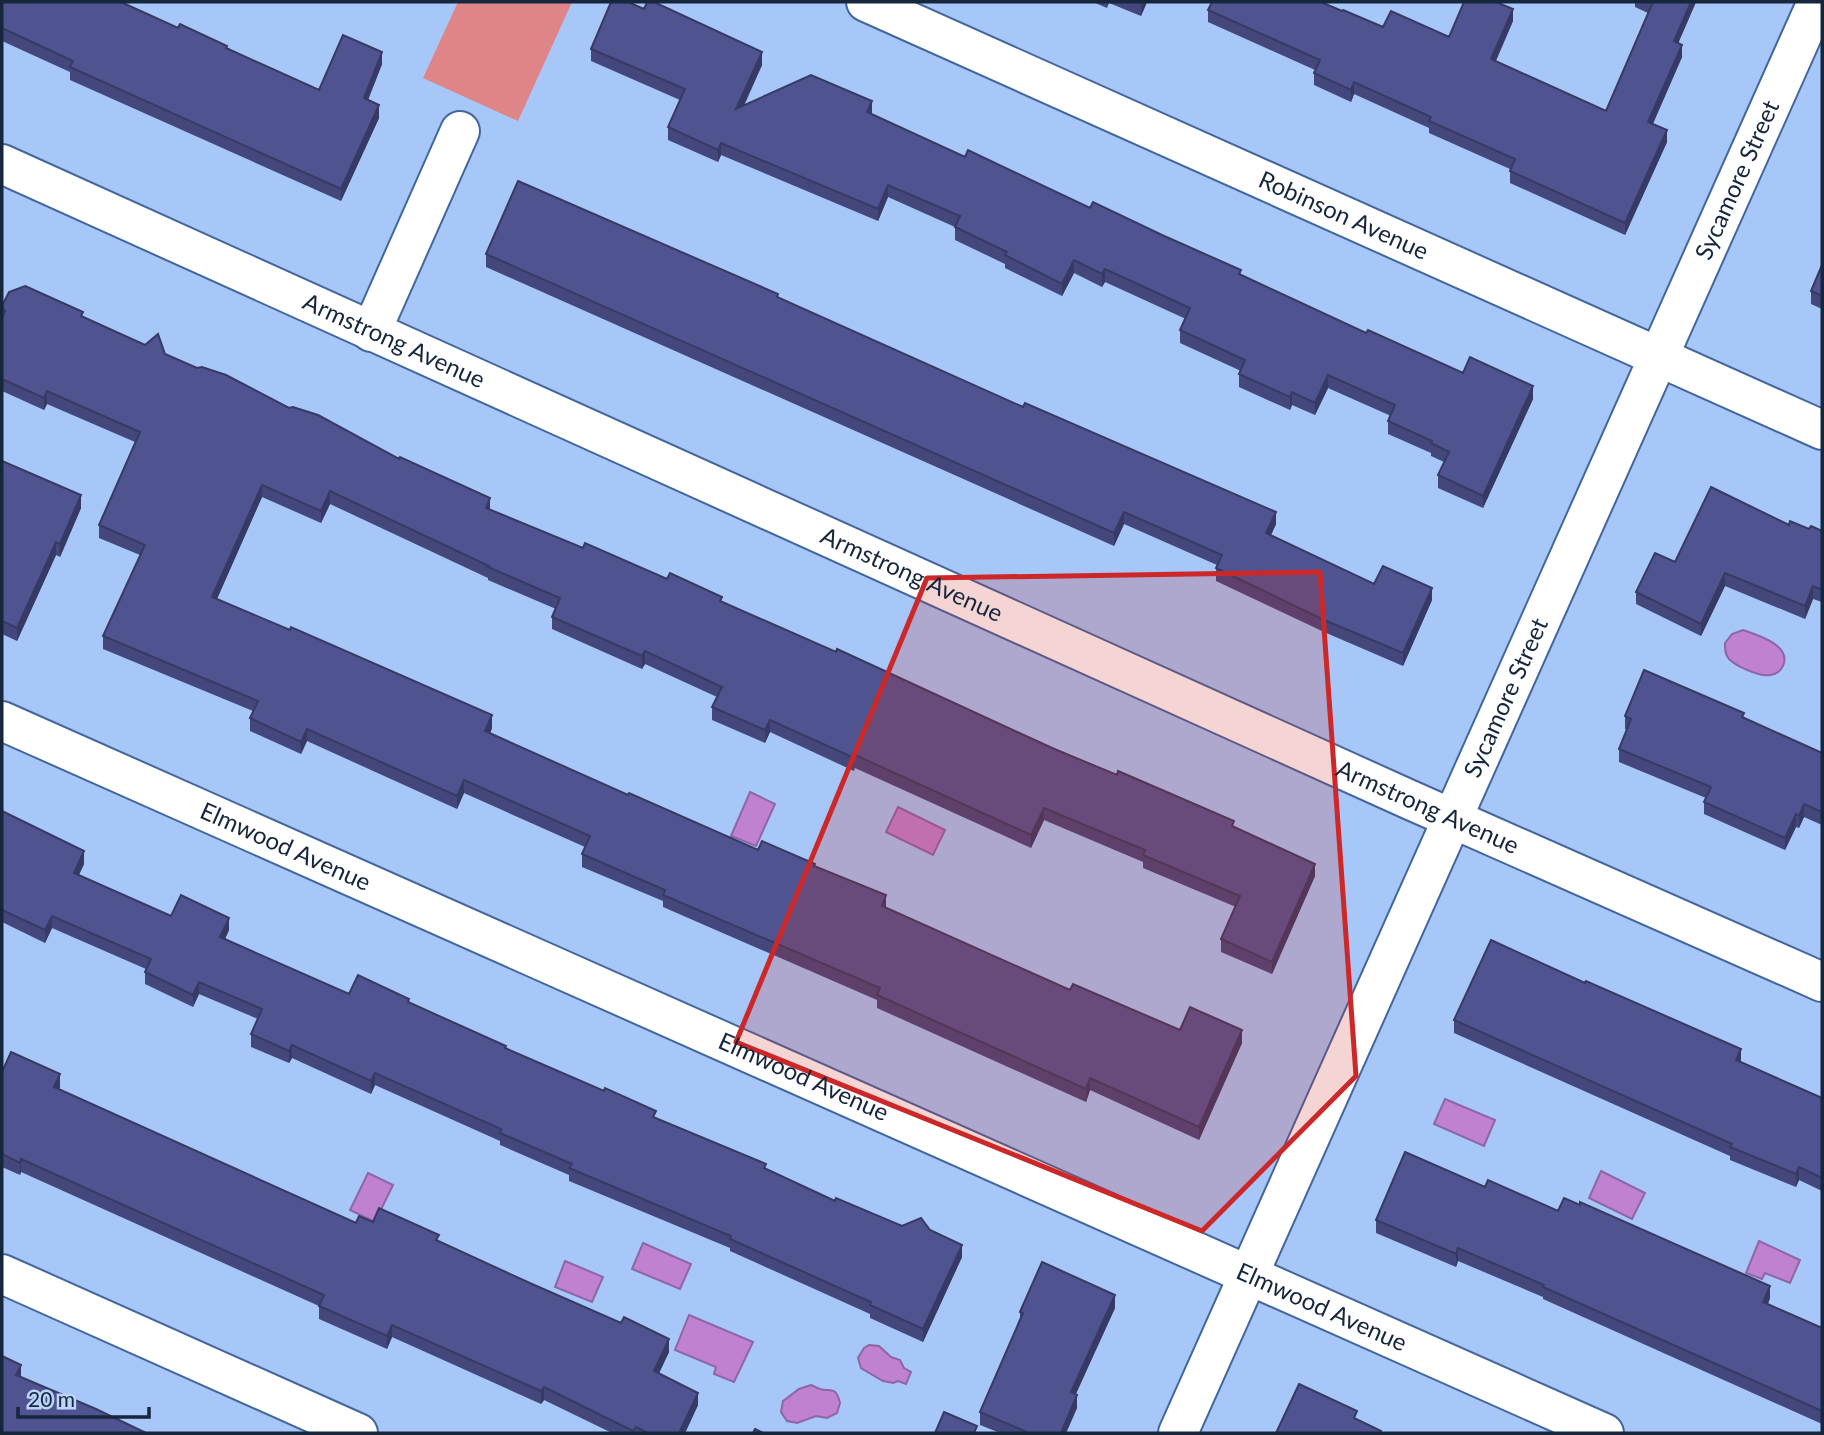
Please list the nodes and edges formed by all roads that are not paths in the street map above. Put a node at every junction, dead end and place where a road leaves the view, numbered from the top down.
1 (866, 2) edge
2 (1817, 2) edge
3 (460, 131) dead end
4 (2, 164) edge
5 (371, 332) junction
6 (1657, 356) junction
7 (1822, 430) edge
8 (2, 721) edge
9 (1451, 818) junction
10 (1822, 982) edge
11 (2, 1274) edge
12 (1248, 1276) junction
13 (358, 1433) edge
14 (1178, 1433) edge
15 (1604, 1433) edge

1 - 6 street, Robinson Avenue
2 - 6 street, Sycamore Street
3 - 5 street
4 - 5 street, Armstrong Avenue
5 - 9 street, Armstrong Avenue
6 - 7 street, Robinson Avenue
6 - 9 street, Sycamore Street
8 - 12 street, Elmwood Avenue
9 - 10 street, Armstrong Avenue
9 - 12 street, Sycamore Street
11 - 13 street
12 - 14 street, Sycamore Street
12 - 15 street, Elmwood Avenue

